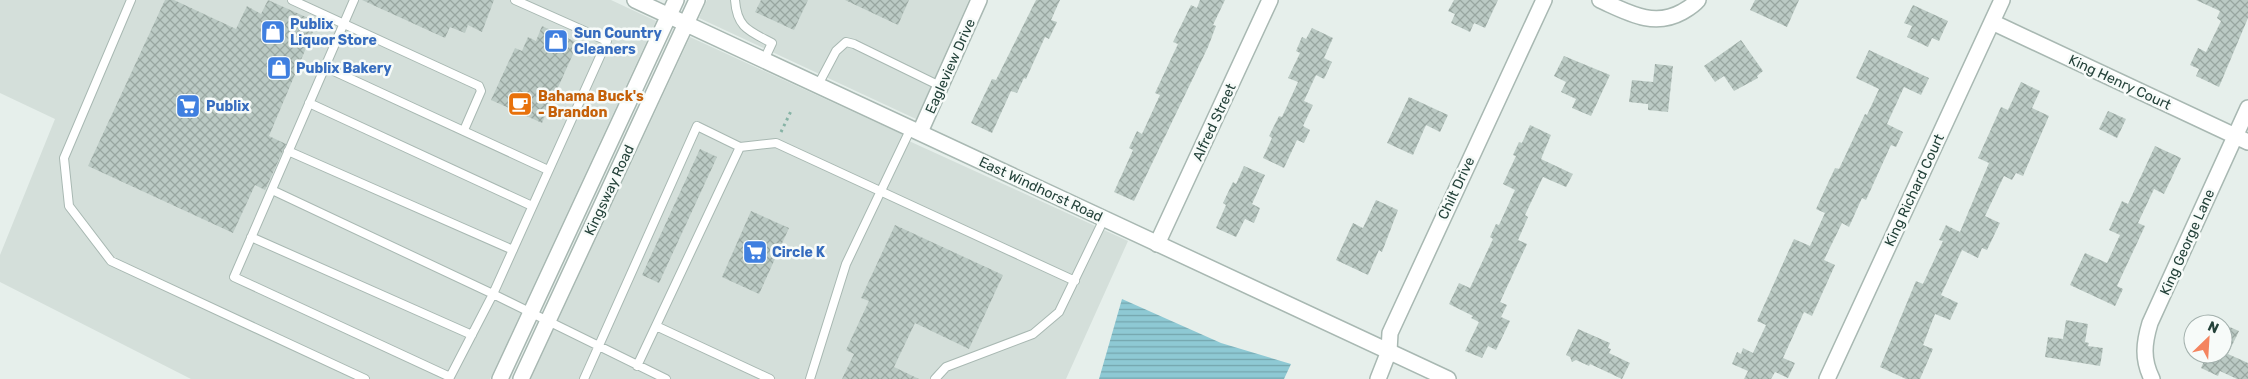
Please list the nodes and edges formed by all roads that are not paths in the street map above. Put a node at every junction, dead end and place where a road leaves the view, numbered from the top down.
1 (131, 0) edge
2 (292, 0) edge
3 (354, 0) edge
4 (515, 0) edge
5 (635, 0) edge
6 (676, 0) edge
7 (697, 0) edge
8 (735, 0) edge
9 (979, 0) edge
10 (1270, 0) edge
11 (1544, 0) edge
12 (1600, 0) edge
13 (1698, 0) edge
14 (2002, 0) edge
15 (668, 16) junction
16 (1992, 22) junction
17 (344, 23) junction
18 (686, 24) junction
19 (764, 60) junction
20 (325, 66) junction
21 (818, 85) junction
22 (940, 86) junction
23 (309, 103) junction
24 (2248, 108) edge
25 (464, 130) junction
26 (916, 130) junction
27 (2241, 139) edge
28 (740, 147) junction
29 (288, 151) junction
30 (548, 170) junction
31 (272, 190) junction
32 (881, 191) junction
33 (532, 206) junction
34 (1104, 218) junction
35 (251, 238) junction
36 (1157, 244) junction
37 (513, 250) junction
38 (1076, 281) junction
39 (493, 294) junction
40 (530, 313) junction
41 (547, 322) junction
42 (656, 326) junction
43 (472, 335) junction
44 (598, 347) junction
45 (1389, 351) junction
46 (637, 366) junction
47 (365, 379) edge
48 (500, 379) edge
49 (521, 379) edge
50 (584, 379) edge
51 (666, 379) edge
52 (770, 379) edge
53 (810, 379) edge
54 (935, 379) edge
55 (1378, 379) edge
56 (1448, 379) edge
57 (1827, 379) edge
58 (2152, 379) edge

1 - 47 lane
2 - 17 lane
3 - 17 lane
4 - 30 lane
5 - 15 street, East Windhorst Road
6 - 15 street, Kingsway Road
7 - 18 street, Kingsway Road
8 - 19 lane
9 - 22 street, Eagleview Drive
10 - 36 street, Alfred Street
11 - 45 street, Chilt Drive
12 - 13 street
14 - 16 street, King Richard Court
15 - 18 street, East Windhorst Road
15 - 40 street, Kingsway Road
16 - 27 street, King Henry Court
16 - 57 street, King Richard Court
17 - 20 lane
17 - 25 lane
18 - 19 street, East Windhorst Road
18 - 41 street, Kingsway Road
19 - 21 street, East Windhorst Road
20 - 23 lane
20 - 25 lane
21 - 22 lane
21 - 26 street, East Windhorst Road
22 - 26 street, Eagleview Drive
23 - 29 lane
23 - 33 lane
24 - 27 street, King George Lane
25 - 30 lane
26 - 32 lane
26 - 34 street, East Windhorst Road
27 - 58 street, King George Lane
28 - 32 lane
28 - 42 lane
28 - 44 lane
29 - 31 lane
29 - 37 lane
30 - 33 lane
31 - 35 lane
31 - 39 lane
32 - 38 lane
32 - 53 lane
33 - 37 lane
34 - 36 street, East Windhorst Road
34 - 38 lane
35 - 43 lane
35 - 43 lane
36 - 45 street, East Windhorst Road
37 - 39 lane
38 - 54 lane
39 - 40 lane
39 - 43 lane
40 - 41 lane
40 - 48 street, Kingsway Road
41 - 44 lane
41 - 49 street, Kingsway Road
42 - 46 lane
42 - 52 lane
44 - 46 lane
44 - 50 lane
45 - 55 street, Chilt Drive
45 - 56 street, East Windhorst Road
46 - 51 lane

